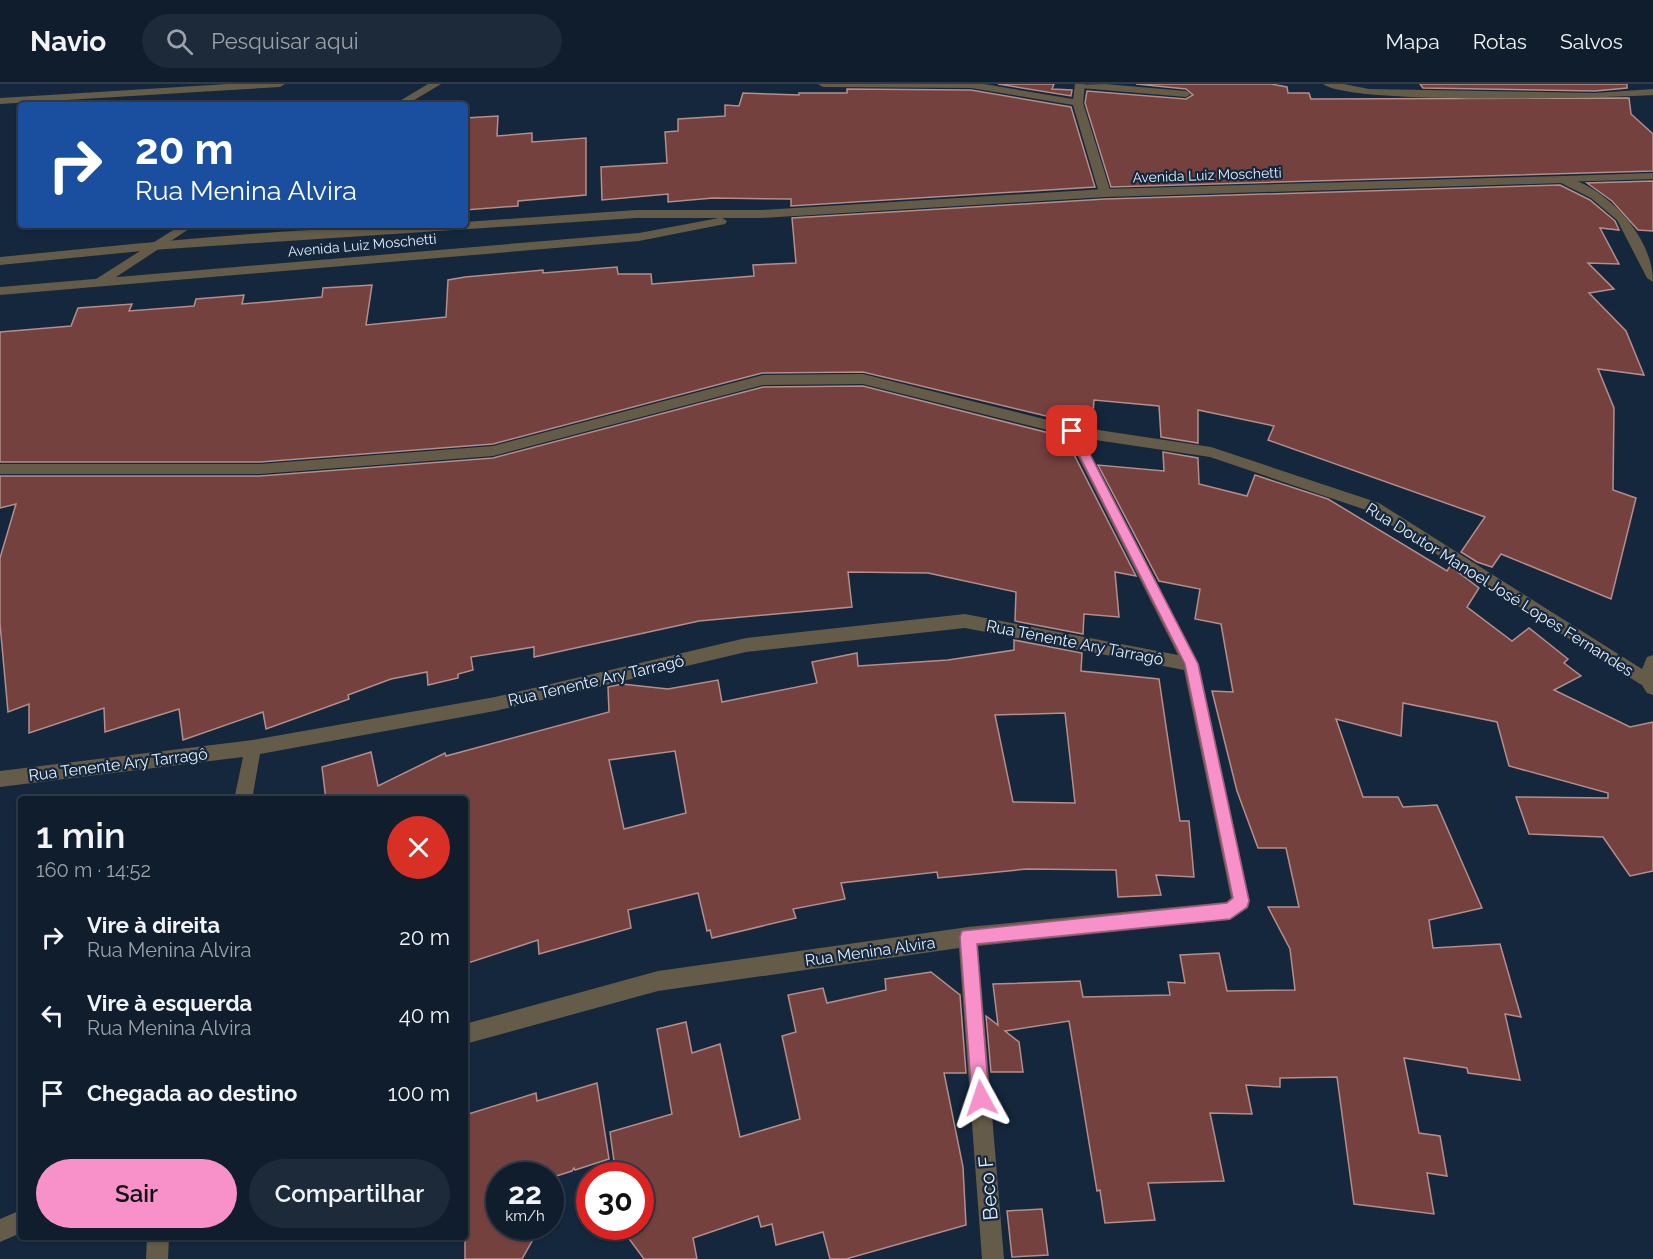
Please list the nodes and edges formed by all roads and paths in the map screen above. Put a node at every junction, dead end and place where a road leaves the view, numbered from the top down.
1 (280, 84) edge
2 (436, 84) edge
3 (824, 84) edge
4 (1328, 84) edge
5 (1080, 85) edge
6 (1653, 92) edge
7 (1186, 94) dead end
8 (0, 101) edge
9 (403, 102) edge
10 (1078, 103) junction
11 (1653, 176) edge
12 (1563, 179) junction
13 (1105, 193) junction
14 (761, 214) junction
15 (468, 225) edge
16 (184, 228) edge
17 (424, 228) edge
18 (152, 246) junction
19 (0, 261) edge
20 (1653, 278) edge
21 (99, 282) junction
22 (0, 291) edge
23 (1072, 431) junction
24 (0, 469) edge
25 (1653, 662) edge
26 (1191, 664) junction
27 (1650, 684) edge
28 (253, 748) junction
29 (0, 779) edge
30 (244, 796) edge
31 (968, 937) junction
32 (468, 1033) edge
33 (18, 1222) edge
34 (0, 1231) edge
35 (158, 1240) edge
36 (157, 1259) edge
37 (993, 1259) edge

1 - 8 street
2 - 9 street
3 - 10 street
4 - 6 street
5 - 7 street
5 - 10 street
10 - 13 street
11 - 12 street, Avenida Luiz Moschetti
12 - 13 street, Avenida Luiz Moschetti
12 - 20 street
13 - 14 street, Avenida Luiz Moschetti
14 - 15 street, Avenida Luiz Moschetti
14 - 21 street, Avenida Luiz Moschetti
16 - 18 street
17 - 18 street, Avenida Luiz Moschetti
18 - 19 street, Avenida Luiz Moschetti
18 - 21 street
21 - 22 street, Avenida Luiz Moschetti
23 - 24 street, Rua Doutor Manoel José Lopes Fernandes
23 - 26 street, Rua Menina Alvira
23 - 27 street, Rua Doutor Manoel José Lopes Fernandes
25 - 27 street
26 - 28 street, Rua Tenente Ary Tarragô
26 - 31 street, Rua Menina Alvira
28 - 29 street, Rua Tenente Ary Tarragô
28 - 30 street
31 - 32 street, Rua Menina Alvira
31 - 37 street, Beco F
33 - 34 street
35 - 36 street

